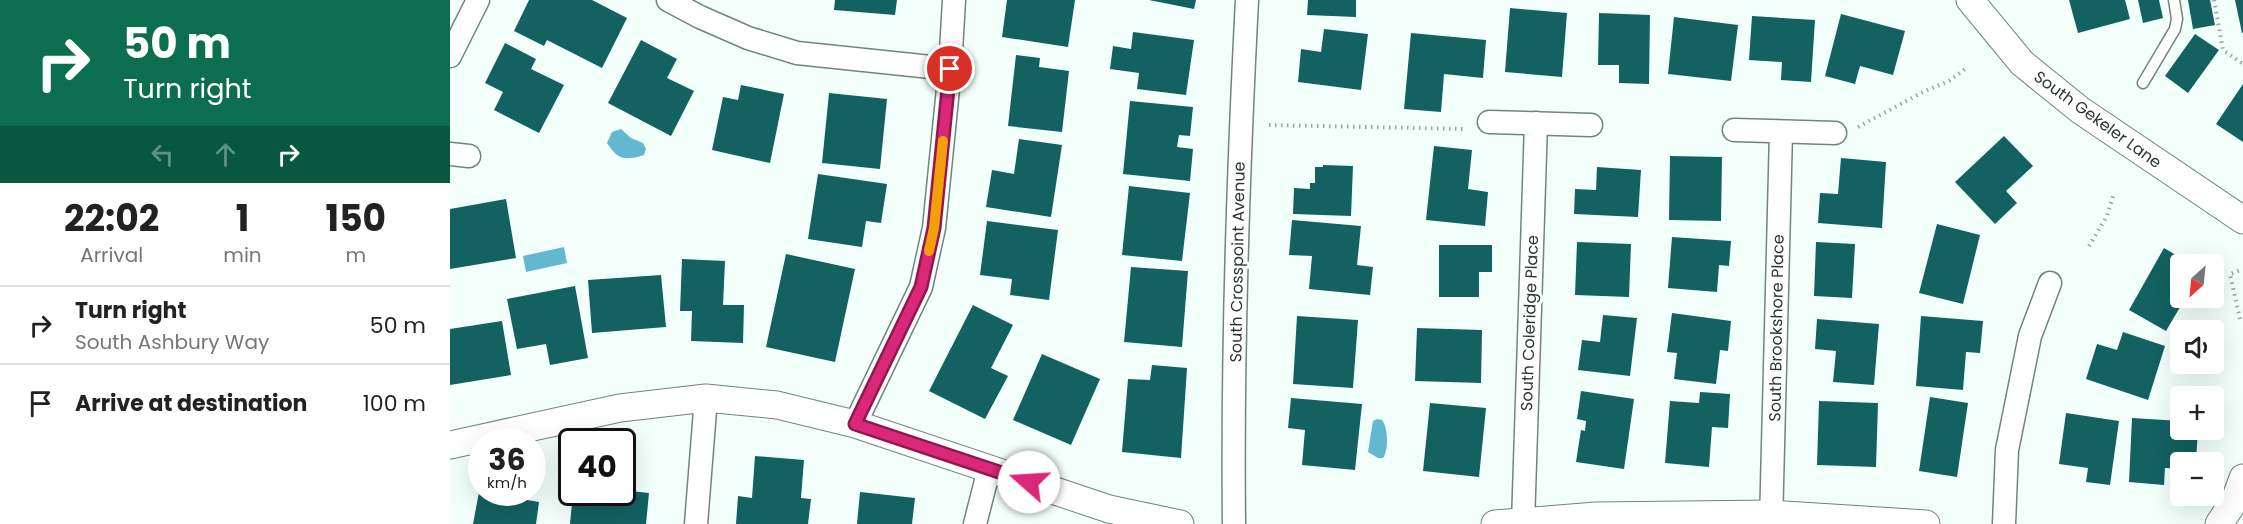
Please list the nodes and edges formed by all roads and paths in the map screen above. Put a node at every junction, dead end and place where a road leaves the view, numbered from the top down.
1 (478, 0) edge
2 (668, 0) edge
3 (954, 0) edge
4 (1247, 0) edge
5 (1970, 0) edge
6 (2174, 0) edge
7 (2214, 0) edge
8 (450, 56) edge
9 (2243, 63) edge
10 (950, 69) junction
11 (1965, 69) dead end
12 (2143, 83) dead end
13 (1536, 123) junction
14 (1269, 125) dead end
15 (1591, 125) dead end
16 (1478, 126) joint
17 (1734, 130) dead end
18 (1781, 132) junction
19 (1842, 133) joint
20 (2114, 193) dead end
21 (2243, 220) edge
22 (2089, 246) dead end
23 (2243, 269) edge
24 (2050, 284) dead end
25 (2240, 320) dead end
26 (706, 398) junction
27 (855, 424) junction
28 (450, 445) edge
29 (989, 469) junction
30 (2243, 478) edge
31 (1771, 519) edge
32 (1523, 523) edge
33 (696, 524) edge
34 (975, 524) edge
35 (1180, 524) edge
36 (1233, 524) edge
37 (1495, 524) edge
38 (1926, 524) edge
39 (2004, 524) edge
40 (2218, 524) edge

1 - 8 street
2 - 10 street
3 - 10 street
4 - 36 street, South Crosspoint Avenue
5 - 21 street, South Gekeler Lane
6 - 12 lane
7 - 9 path
10 - 27 street
11 - 19 path
13 - 15 street
13 - 16 street
13 - 32 street, South Coleridge Place
14 - 16 path
17 - 18 street
18 - 19 street
18 - 31 street, South Brookshore Place
20 - 22 path
23 - 25 path
24 - 39 street
26 - 27 street
26 - 28 street
26 - 33 street
27 - 29 street
29 - 34 street
29 - 35 street
30 - 40 street
31 - 32 street
31 - 38 street
32 - 37 street

